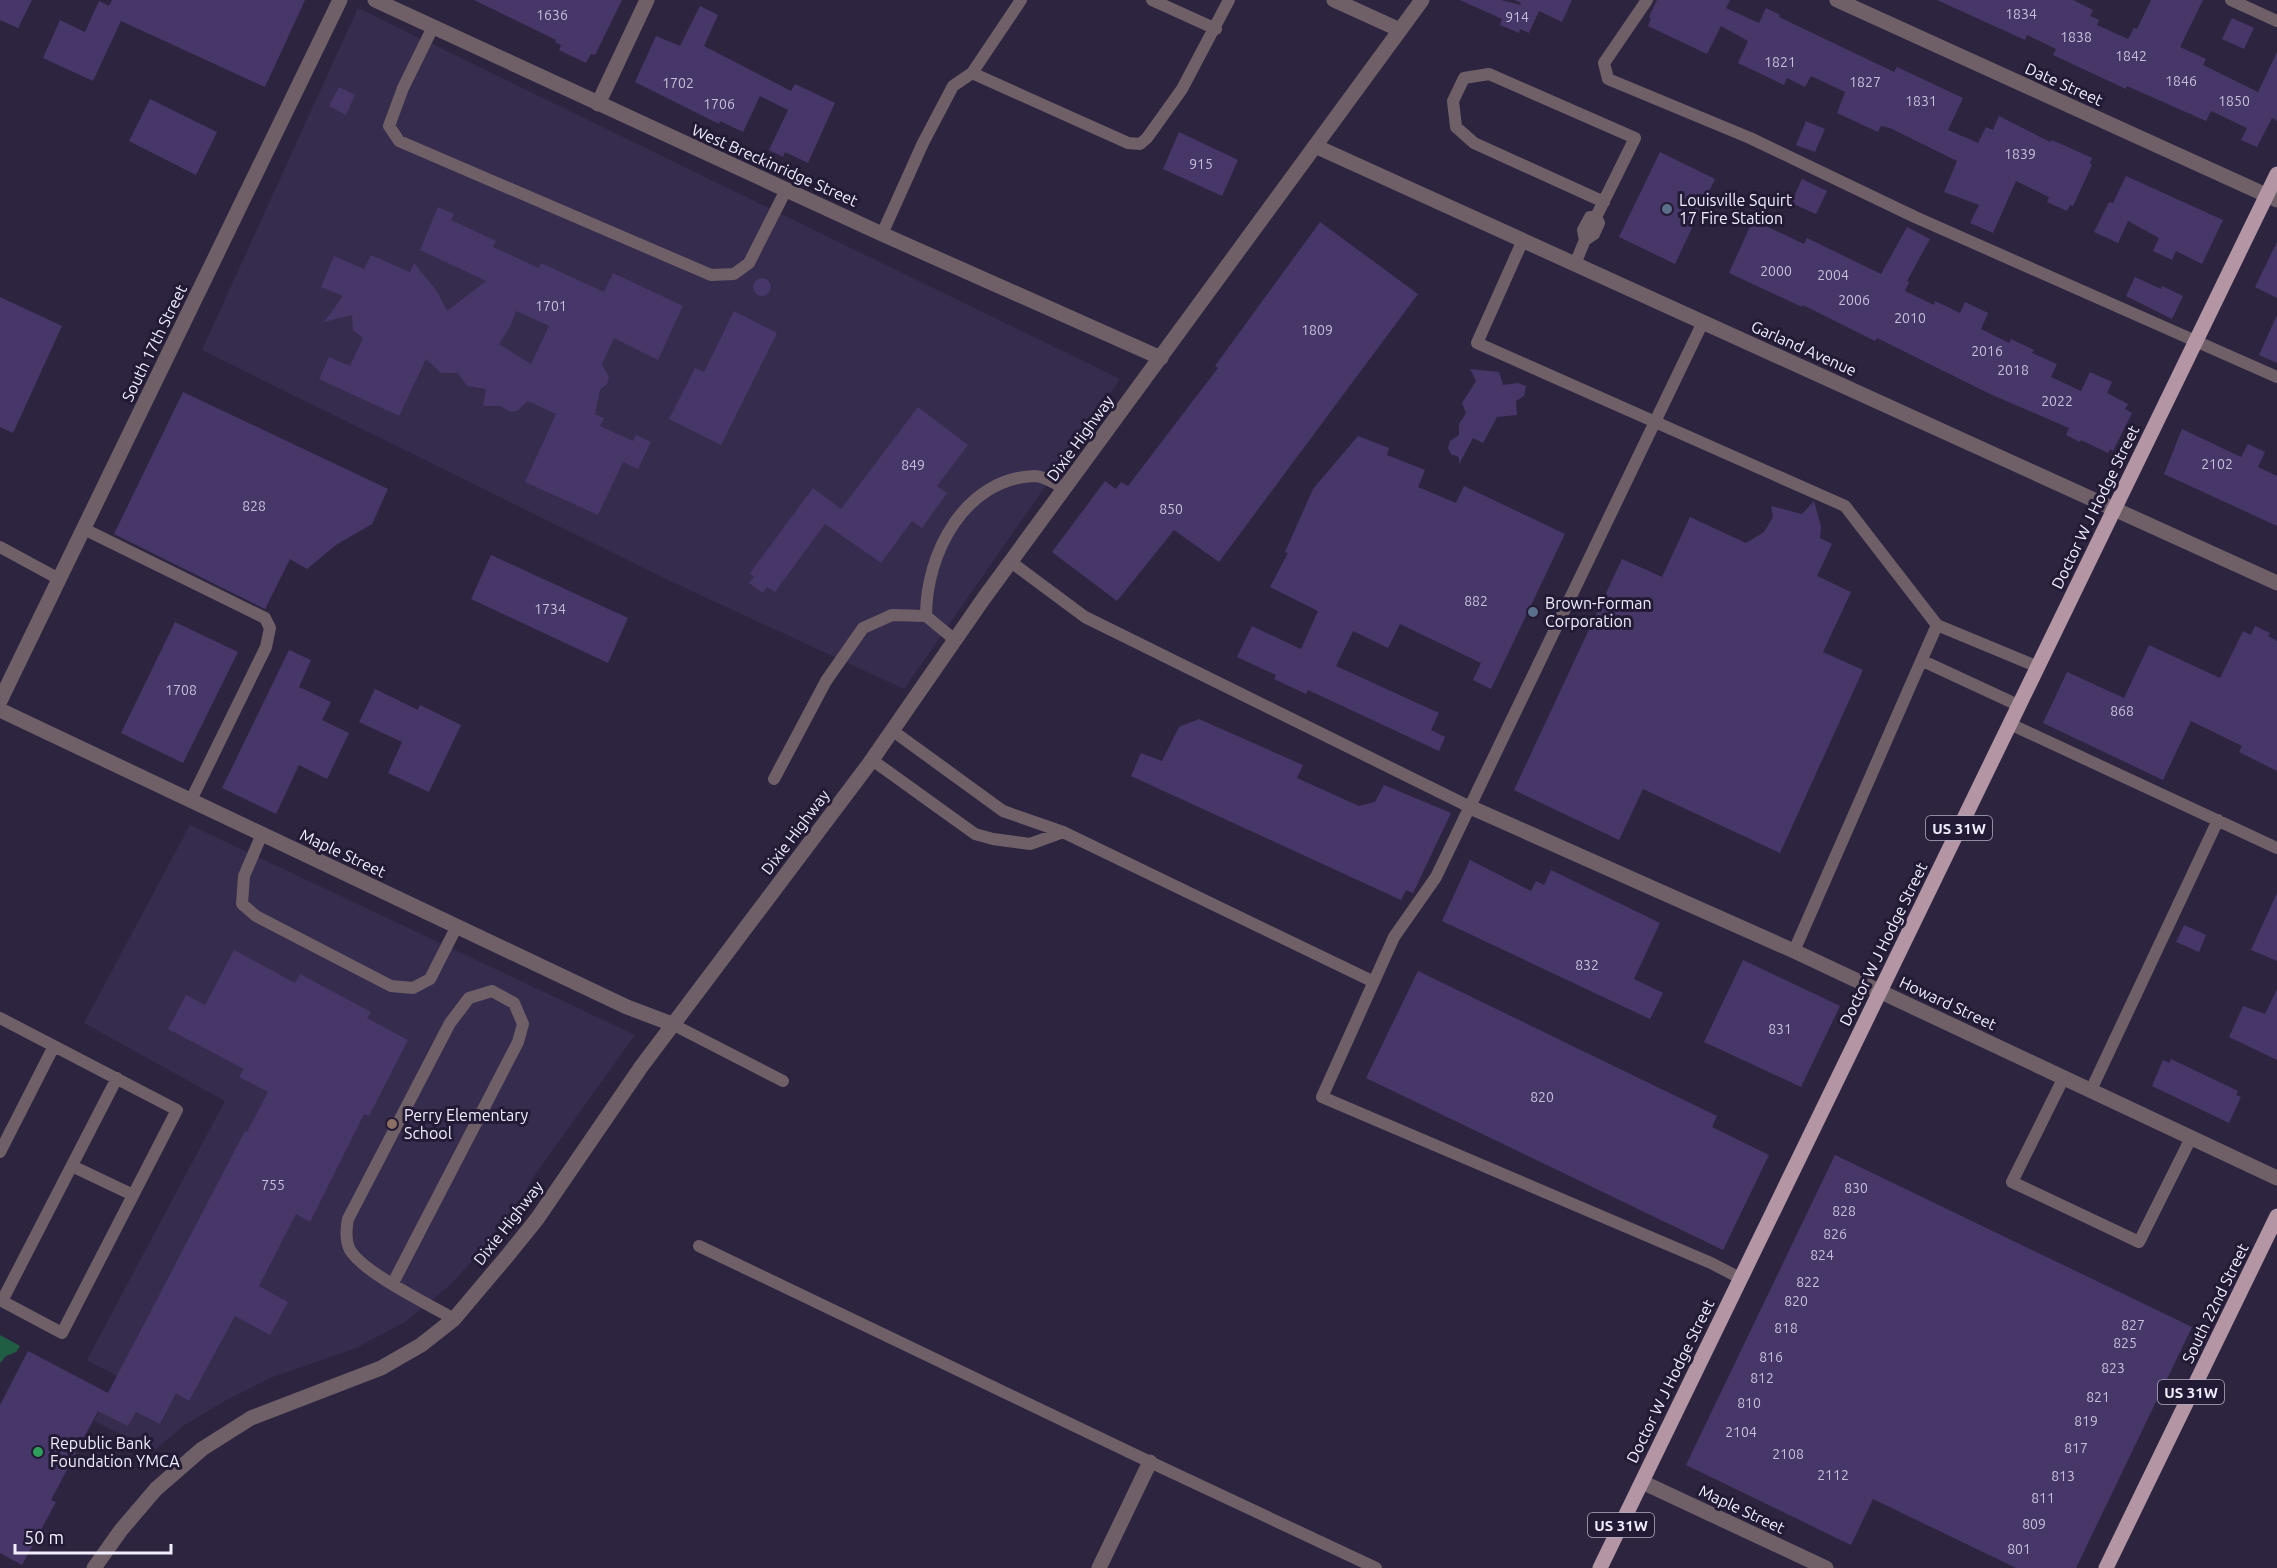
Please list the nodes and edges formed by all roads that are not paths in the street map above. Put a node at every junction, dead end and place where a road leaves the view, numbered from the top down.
1 (340, 0) edge
2 (375, 0) edge
3 (647, 0) edge
4 (1021, 0) edge
5 (1152, 0) edge
6 (1229, 0) edge
7 (1334, 0) edge
8 (1422, 0) edge
9 (1647, 0) edge
10 (1837, 0) edge
11 (2231, 0) edge
12 (2277, 21) edge
13 (433, 27) junction
14 (1216, 29) junction
15 (1400, 30) junction
16 (972, 73) junction
17 (598, 104) junction
18 (1316, 146) junction
19 (2277, 174) edge
20 (786, 190) junction
21 (2272, 197) edge
22 (1604, 202) junction
23 (882, 234) junction
24 (1523, 240) junction
25 (1575, 264) junction
26 (1703, 322) junction
27 (2195, 341) junction
28 (1161, 358) junction
29 (2277, 377) edge
30 (1656, 421) junction
31 (1065, 488) junction
32 (2114, 508) junction
33 (84, 528) junction
34 (0, 547) edge
35 (1011, 562) junction
36 (59, 579) junction
37 (2277, 582) edge
38 (926, 616) junction
39 (1936, 625) junction
40 (955, 640) junction
41 (1923, 661) junction
42 (2038, 668) junction
43 (0, 701) edge
44 (2020, 706) junction
45 (0, 710) edge
46 (2010, 724) junction
47 (893, 731) junction
48 (872, 760) junction
49 (774, 779) dead end
50 (191, 800) junction
51 (1470, 807) junction
52 (2217, 820) junction
53 (1063, 832) junction
54 (262, 834) junction
55 (2277, 848) edge
56 (457, 926) junction
57 (1794, 951) junction
58 (1374, 981) junction
59 (1880, 992) junction
60 (0, 1018) edge
61 (672, 1024) junction
62 (54, 1046) junction
63 (2064, 1077) junction
64 (117, 1078) junction
65 (783, 1081) dead end
66 (2091, 1090) junction
67 (5, 1129) edge
68 (2191, 1138) junction
69 (0, 1152) edge
70 (72, 1166) junction
71 (2277, 1178) edge
72 (133, 1196) junction
73 (2277, 1216) edge
74 (699, 1246) dead end
75 (1740, 1278) junction
76 (393, 1282) junction
77 (1, 1301) edge
78 (454, 1319) junction
79 (1150, 1462) junction
80 (1642, 1482) junction
81 (94, 1568) edge
82 (1099, 1568) edge
83 (1377, 1568) edge
84 (1600, 1568) edge
85 (1826, 1568) edge
86 (2106, 1568) edge

1 - 33 street, South 17th Street
2 - 13 street, West Breckinridge Street
3 - 17 street
4 - 16 lane
5 - 14 lane
6 - 14 lane
7 - 15 street
8 - 15 street, Dixie Highway
9 - 27 lane
10 - 21 street, Date Street
11 - 12 lane
13 - 17 street, West Breckinridge Street
13 - 20 lane
14 - 16 lane
15 - 18 street, Dixie Highway
16 - 23 lane
17 - 20 street, West Breckinridge Street
18 - 24 street, Garland Avenue
18 - 28 street, Dixie Highway
19 - 21 main road, Doctor W J Hodge Street / US 31W
20 - 23 street, West Breckinridge Street
21 - 27 main road, Doctor W J Hodge Street / US 31W
22 - 22 lane
22 - 25 lane
23 - 28 street, West Breckinridge Street
24 - 25 street, Garland Avenue
24 - 30 lane
25 - 26 street, Garland Avenue
26 - 30 lane
26 - 32 street, Garland Avenue
27 - 29 lane
27 - 32 main road, Doctor W J Hodge Street / US 31W
28 - 31 street, Dixie Highway
30 - 39 lane
30 - 51 lane
31 - 35 street, Dixie Highway
31 - 38 lane
32 - 37 street, Garland Avenue
32 - 42 main road, Doctor W J Hodge Street / US 31W
33 - 36 street, South 17th Street
33 - 50 lane
34 - 36 lane
35 - 40 street, Dixie Highway
35 - 51 lane
36 - 43 street, South 17th Street
38 - 40 lane
38 - 49 lane
39 - 41 lane
39 - 42 lane
40 - 47 street, Dixie Highway
41 - 44 lane
41 - 57 lane
42 - 44 main road, Doctor W J Hodge Street / US 31W
44 - 46 main road, Doctor W J Hodge Street / US 31W
45 - 50 street, Maple Street
46 - 52 lane
46 - 59 main road, Doctor W J Hodge Street / US 31W
47 - 48 street, Dixie Highway
47 - 53 lane
48 - 53 lane
48 - 61 street, Dixie Highway
50 - 54 street, Maple Street
51 - 57 street, Howard Street
51 - 58 lane
52 - 55 lane
52 - 66 lane
53 - 58 lane
54 - 56 street, Maple Street
54 - 56 lane
56 - 61 street, Maple Street
57 - 59 street, Howard Street
58 - 75 lane
59 - 63 street, Howard Street
59 - 75 main road, Doctor W J Hodge Street / US 31W
60 - 62 lane
61 - 65 lane
61 - 78 street, Dixie Highway
62 - 64 lane
62 - 67 lane
63 - 66 street, Howard Street
63 - 68 lane
64 - 70 lane
64 - 72 lane
66 - 68 street, Howard Street
67 - 69 lane
68 - 71 street, Howard Street
70 - 72 lane
70 - 77 lane
72 - 77 lane
73 - 86 main road, South 22nd Street / US 31W
74 - 79 lane
75 - 80 main road, Doctor W J Hodge Street / US 31W
76 - 76 lane
76 - 78 lane
78 - 81 street, Dixie Highway
79 - 82 street
79 - 83 lane
80 - 84 main road, Doctor W J Hodge Street / US 31W
80 - 85 street, Maple Street

